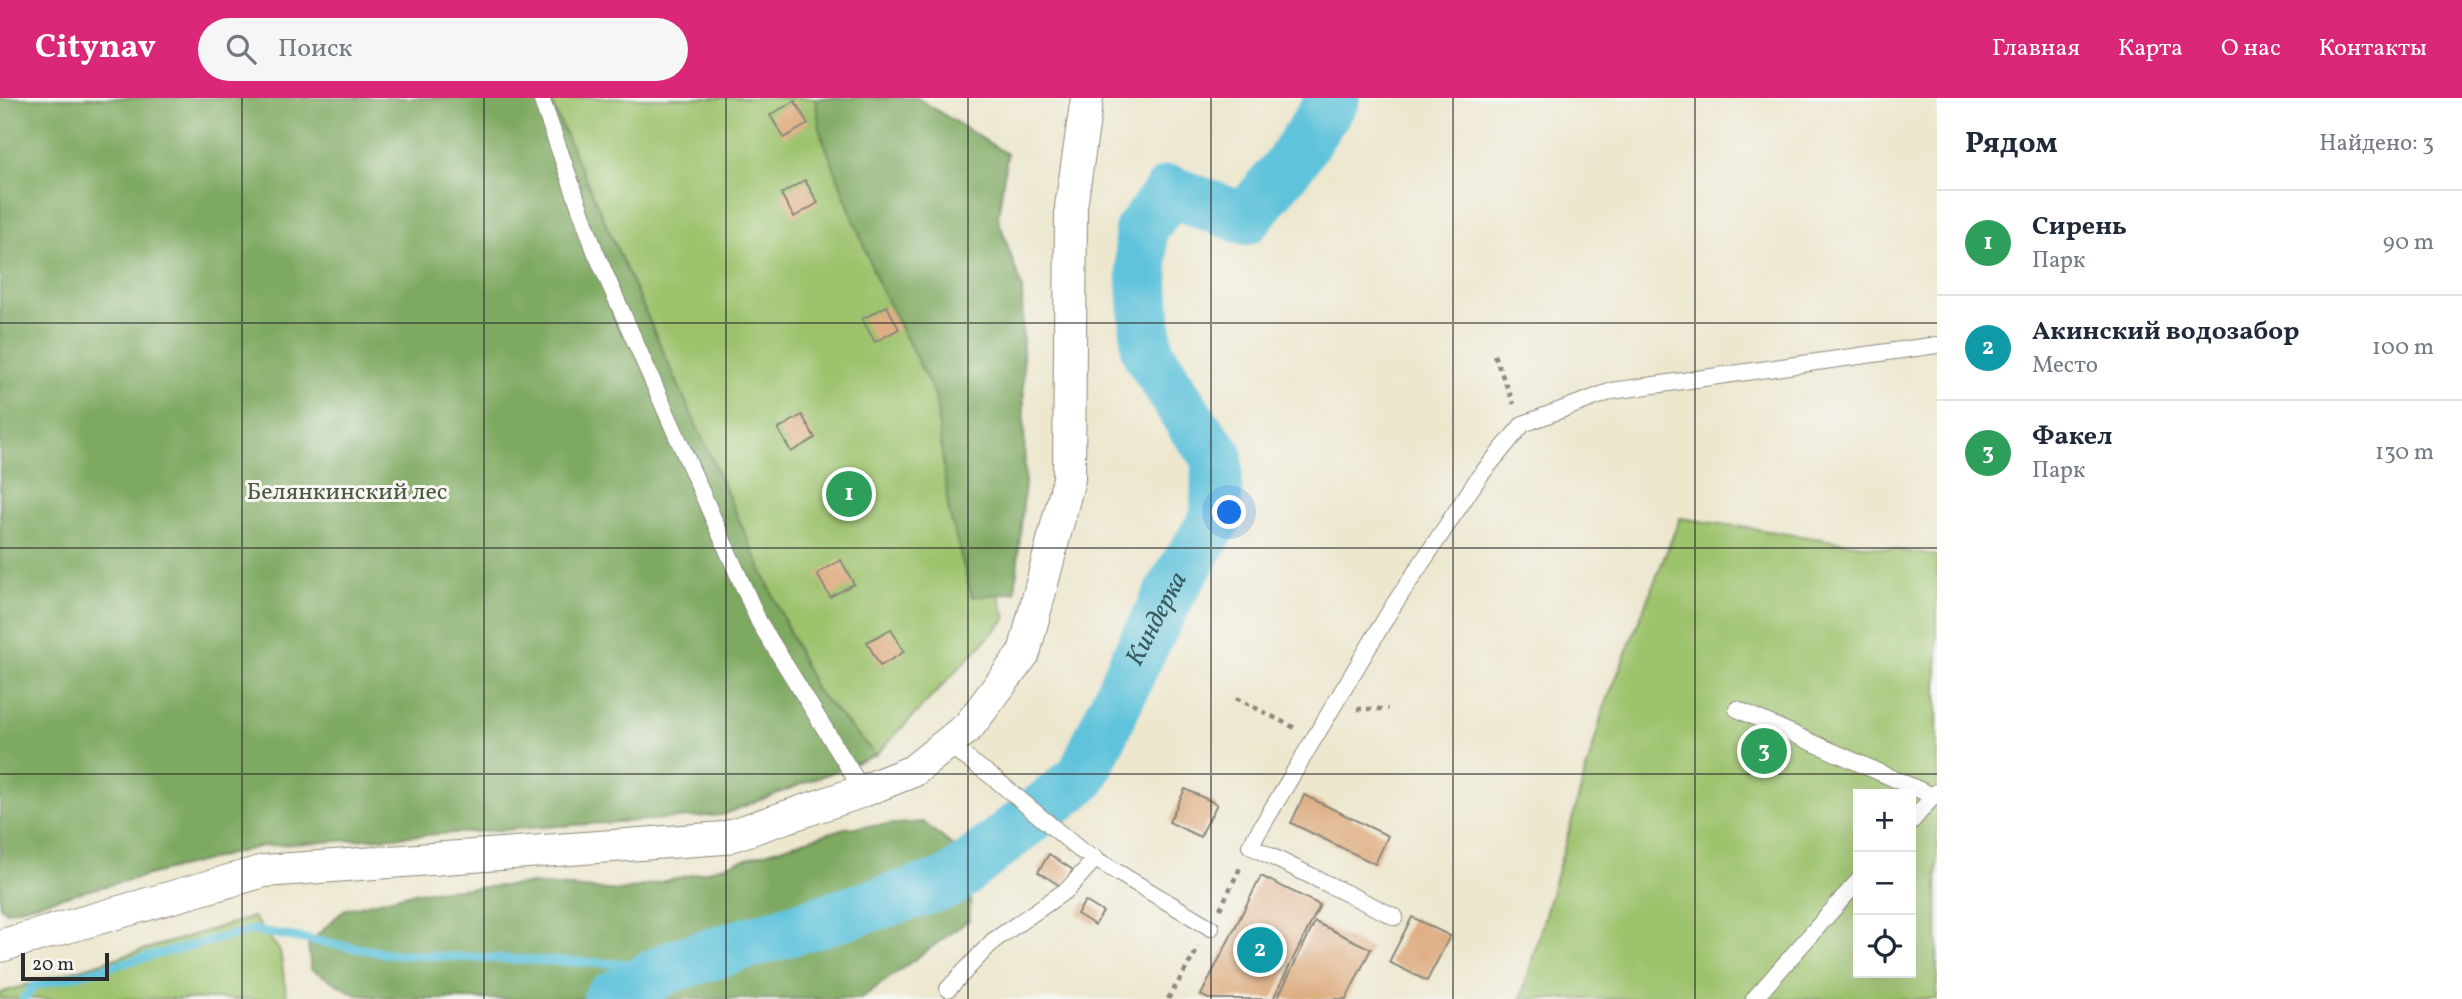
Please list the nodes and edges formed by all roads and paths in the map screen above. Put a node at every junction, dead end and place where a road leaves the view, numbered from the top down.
1 (541, 98) edge
2 (1087, 98) edge
3 (1937, 345) edge
4 (1493, 355) dead end
5 (1523, 424) junction
6 (1236, 698) dead end
7 (1737, 709) dead end
8 (1316, 736) junction
9 (947, 744) junction
10 (863, 791) junction
11 (1935, 794) edge
12 (1916, 816) edge
13 (1096, 858) junction
14 (1853, 887) edge
15 (1395, 917) dead end
16 (1211, 928) dead end
17 (0, 946) edge
18 (948, 989) dead end
19 (1754, 999) edge

1 - 10 lane
2 - 9 street
3 - 5 lane
4 - 5 path
5 - 8 lane
6 - 8 path
7 - 11 lane
8 - 15 lane
9 - 10 street
9 - 13 lane
10 - 17 street
11 - 12 lane
13 - 16 lane
13 - 18 lane
14 - 19 lane

